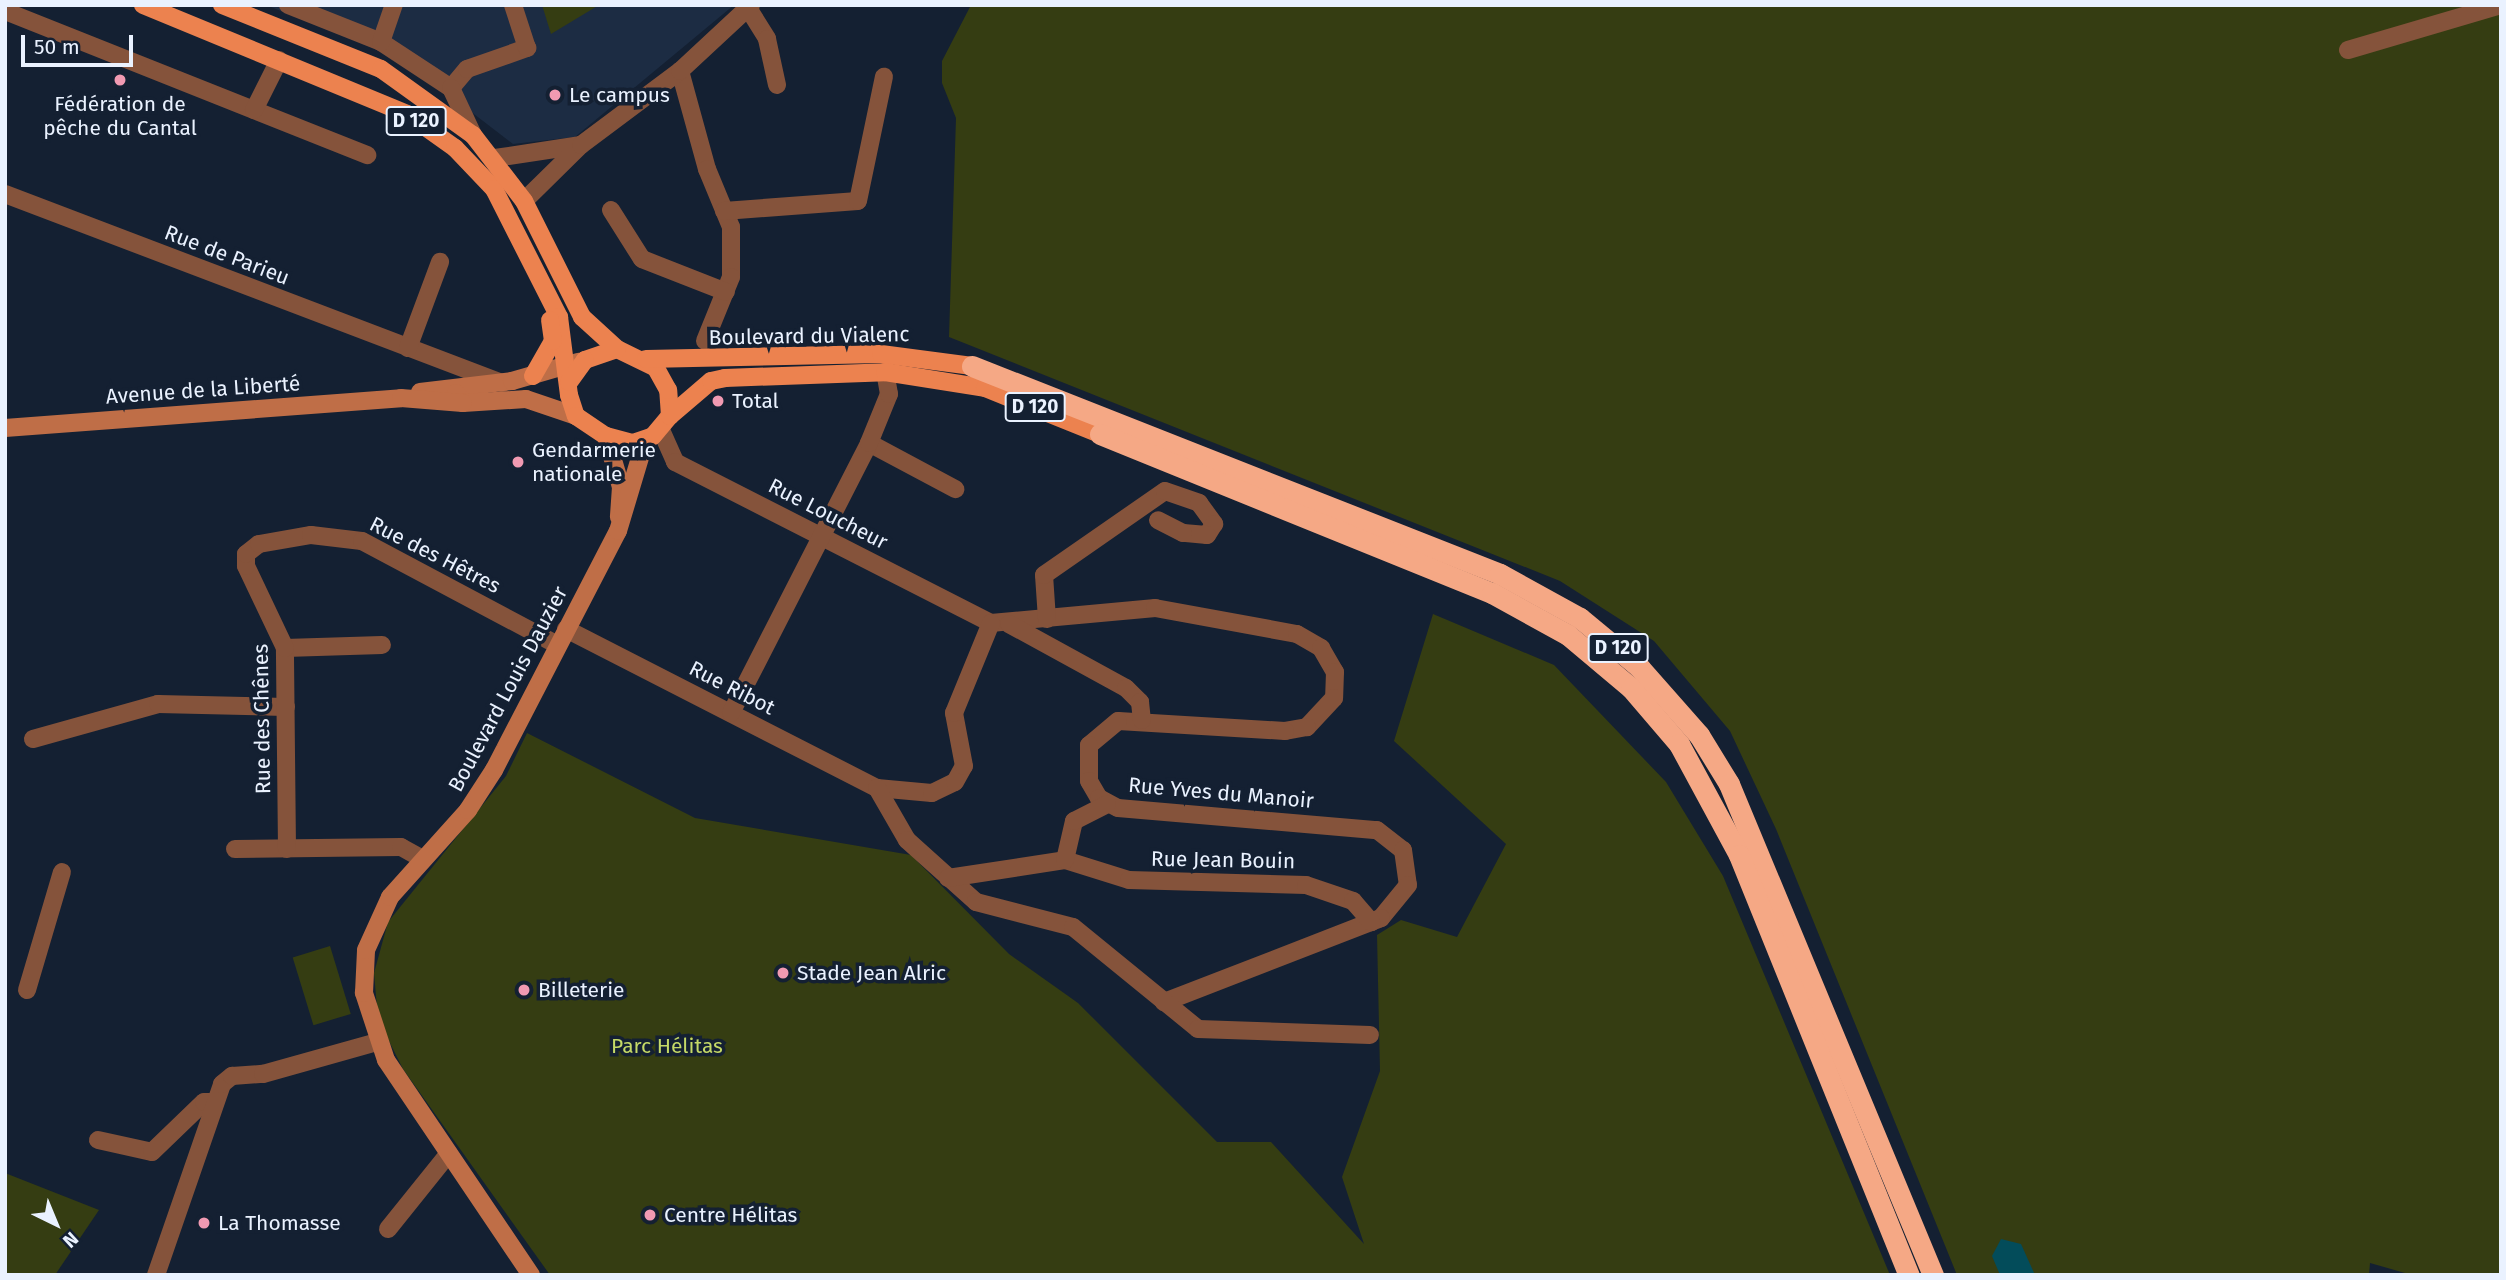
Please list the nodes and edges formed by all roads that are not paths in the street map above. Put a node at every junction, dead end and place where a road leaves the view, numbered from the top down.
1 (143, 5) edge
2 (222, 5) edge
3 (288, 5) edge
4 (394, 5) edge
5 (513, 5) edge
6 (2501, 5) edge
7 (749, 7) edge
8 (5, 11) edge
9 (381, 43) junction
10 (2348, 50) dead end
11 (279, 60) junction
12 (680, 71) junction
13 (884, 77) dead end
14 (777, 85) dead end
15 (451, 88) junction
16 (254, 110) junction
17 (473, 135) junction
18 (581, 145) junction
19 (367, 155) dead end
20 (495, 158) junction
21 (5, 194) edge
22 (524, 201) junction
23 (611, 210) dead end
24 (724, 211) junction
25 (440, 262) dead end
26 (544, 285) junction
27 (726, 292) junction
28 (705, 341) dead end
29 (408, 348) junction
30 (617, 349) junction
31 (432, 359) junction
32 (646, 359) junction
33 (972, 366) joint
34 (574, 369) junction
35 (885, 372) junction
36 (533, 376) junction
37 (502, 383) junction
38 (457, 395) junction
39 (576, 416) junction
40 (665, 423) junction
41 (7, 427) edge
42 (1100, 435) joint
43 (606, 436) junction
44 (645, 441) junction
45 (869, 443) junction
46 (955, 489) dead end
47 (1158, 520) dead end
48 (618, 531) junction
49 (820, 535) junction
50 (246, 554) joint
51 (1047, 619) junction
52 (991, 623) junction
53 (1009, 624) junction
54 (562, 637) junction
55 (382, 645) dead end
56 (285, 648) junction
57 (286, 707) junction
58 (731, 713) junction
59 (1142, 720) junction
60 (33, 740) dead end
61 (877, 788) junction
62 (1107, 804) junction
63 (235, 849) dead end
64 (287, 849) junction
65 (423, 859) junction
66 (1065, 860) junction
67 (62, 872) dead end
68 (948, 878) junction
69 (1371, 922) junction
70 (27, 990) dead end
71 (1164, 1002) junction
72 (1370, 1035) dead end
73 (377, 1042) junction
74 (215, 1102) junction
75 (98, 1140) dead end
76 (449, 1153) junction
77 (388, 1228) dead end
78 (156, 1275) edge
79 (531, 1275) edge
80 (1909, 1275) edge
81 (1933, 1275) edge

1 - 11 main road, D 120
2 - 17 main road, D 120
3 - 9 street
4 - 9 street
5 - 15 street
6 - 10 street
7 - 12 street
7 - 14 street
8 - 16 street
9 - 15 street
11 - 16 street
11 - 26 main road, D 120
12 - 18 street
12 - 24 street
13 - 24 street
15 - 17 street
16 - 19 street
17 - 20 main road, D 120
18 - 20 street
18 - 22 street
20 - 22 main road, D 120
21 - 29 street, Rue de Parieu
22 - 30 main road, D 120
23 - 27 street
24 - 27 street
25 - 29 street
26 - 34 main road, D 120
26 - 36 main road
27 - 28 street
29 - 31 street, Rue de Parieu
30 - 32 main road
30 - 34 main road
31 - 37 street, Rue de Parieu
31 - 38 street
32 - 33 main road, Boulevard du Vialenc / D 120
32 - 40 main road
33 - 81 highway, D 120
34 - 36 main road, Avenue de la Liberté
34 - 39 main road
35 - 40 main road, D 120
35 - 42 main road, D 120
35 - 45 street
36 - 37 main road, Avenue de la Liberté
37 - 38 main road, Avenue de la Liberté
38 - 39 main road, Avenue de la Liberté
38 - 41 main road, Avenue de la Liberté
39 - 43 main road
40 - 44 main road
40 - 49 street, Rue Loucheur
42 - 80 highway, D 120
43 - 44 main road
43 - 48 main road, Boulevard Louis Dauzier
44 - 48 main road, Boulevard Louis Dauzier
45 - 46 street
45 - 49 street
47 - 51 street
48 - 54 main road, Boulevard Louis Dauzier
49 - 52 street, Rue Loucheur
49 - 58 street
50 - 54 street, Rue des Hêtres
50 - 56 street, Rue des Chênes
51 - 53 street, Rue Yves du Manoir
51 - 59 street, Rue Yves du Manoir
52 - 53 street, Rue Yves du Manoir
52 - 61 street
53 - 59 street
54 - 58 street, Rue Ribot
54 - 65 main road, Boulevard Louis Dauzier
55 - 56 street
56 - 57 street, Rue des Chênes
57 - 60 street
57 - 64 street, Rue des Chênes
58 - 61 street, Rue Ribot
59 - 62 street, Rue Yves du Manoir
61 - 68 street
62 - 66 street
62 - 69 street, Rue Yves du Manoir
63 - 64 street
64 - 65 street
65 - 73 main road, Boulevard Louis Dauzier
66 - 68 street
66 - 69 street, Rue Jean Bouin
67 - 70 street
68 - 71 street
69 - 71 street, Rue Yves du Manoir
71 - 72 street
73 - 74 street
73 - 76 main road, Boulevard Louis Dauzier
74 - 75 street
74 - 78 street
76 - 77 street
76 - 79 main road, Boulevard Louis Dauzier

